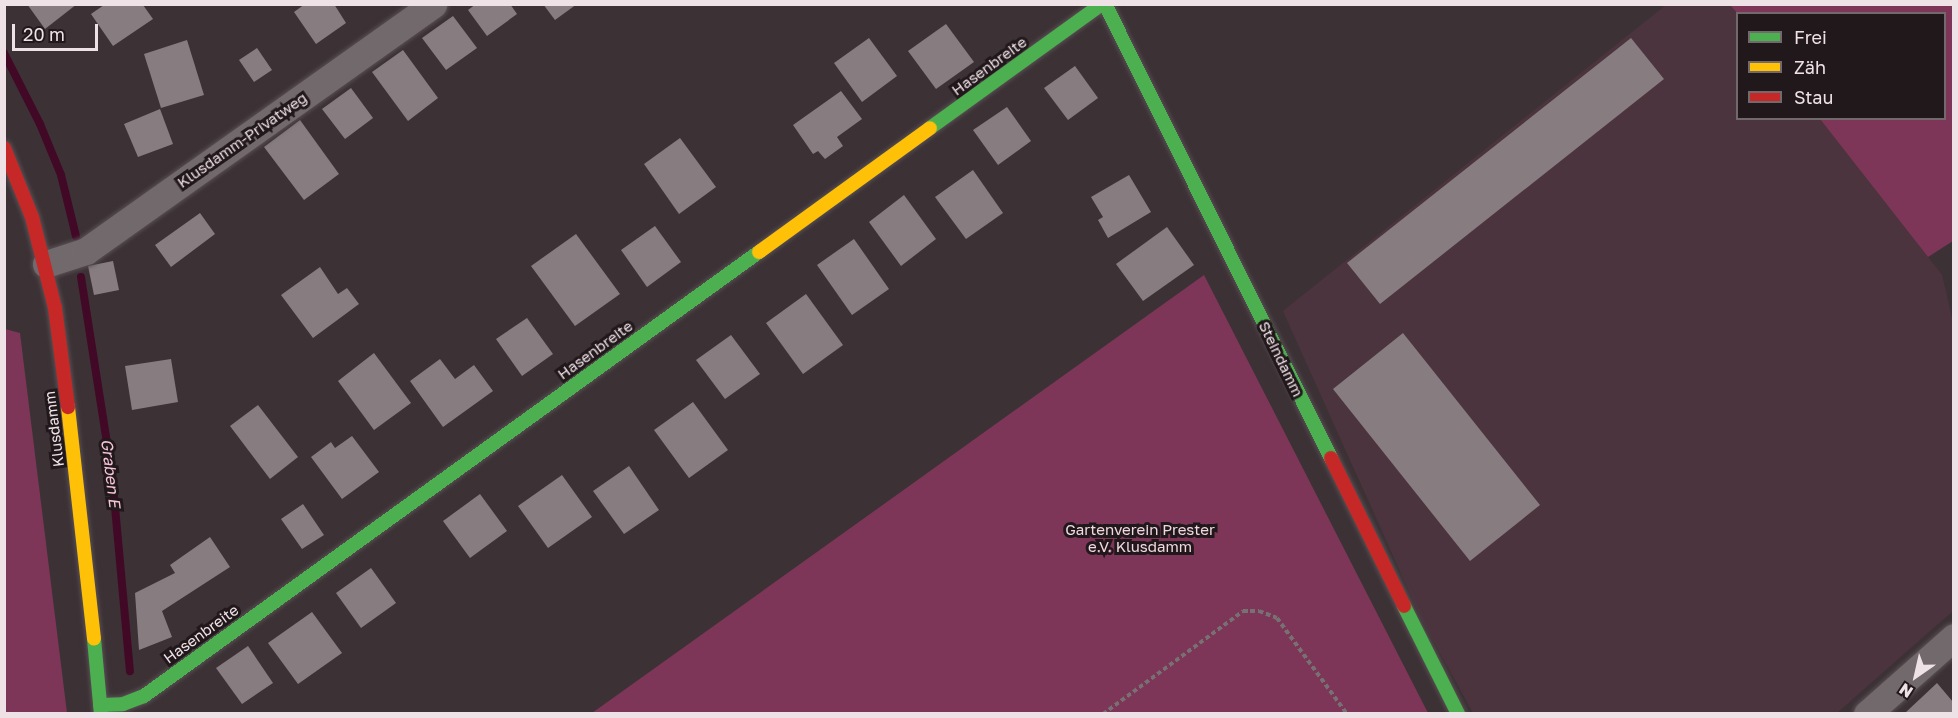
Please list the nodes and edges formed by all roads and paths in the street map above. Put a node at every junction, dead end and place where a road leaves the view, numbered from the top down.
1 (433, 4) edge
2 (1104, 4) edge
3 (4, 148) edge
4 (46, 264) junction
5 (1953, 637) edge
6 (100, 709) edge
7 (1103, 714) edge
8 (1347, 714) edge
9 (1458, 714) edge
10 (1867, 714) edge

1 - 4 street, Klusdamm-Privatweg
2 - 6 street, Hasenbreite
2 - 9 street, Steindamm
3 - 4 street, Klusdamm
4 - 6 street, Klusdamm
5 - 10 street
7 - 8 path

